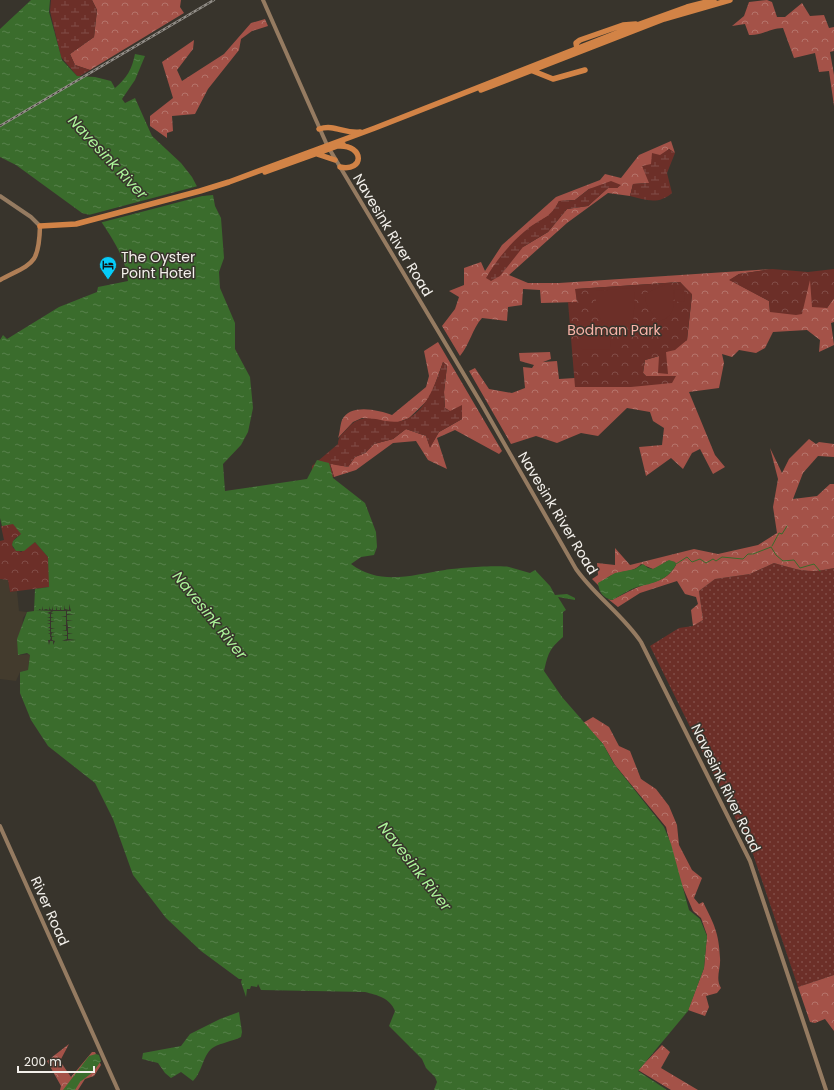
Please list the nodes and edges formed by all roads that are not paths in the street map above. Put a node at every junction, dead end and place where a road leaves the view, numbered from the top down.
1 (263, 0) edge
2 (714, 0) edge
3 (730, 0) edge
4 (585, 70) dead end
5 (532, 71) junction
6 (318, 129) junction
7 (368, 131) junction
8 (337, 146) junction
9 (328, 147) junction
10 (315, 154) junction
11 (336, 160) junction
12 (340, 167) junction
13 (202, 191) junction
14 (0, 196) edge
15 (40, 226) junction
16 (0, 280) edge
17 (0, 826) edge
18 (118, 1090) edge
19 (826, 1090) edge

1 - 6 main road, Navesink River Road
2 - 7 highway
3 - 5 highway
4 - 5 highway
5 - 8 highway
6 - 7 highway
6 - 9 main road, Navesink River Road
7 - 9 highway
8 - 9 highway
8 - 12 highway
9 - 10 highway
9 - 11 main road, Navesink River Road
9 - 13 highway
10 - 11 highway
10 - 13 highway
11 - 12 main road, Navesink River Road
12 - 19 main road, Navesink River Road
13 - 15 highway
14 - 15 main road
15 - 16 main road
17 - 18 main road, River Road

